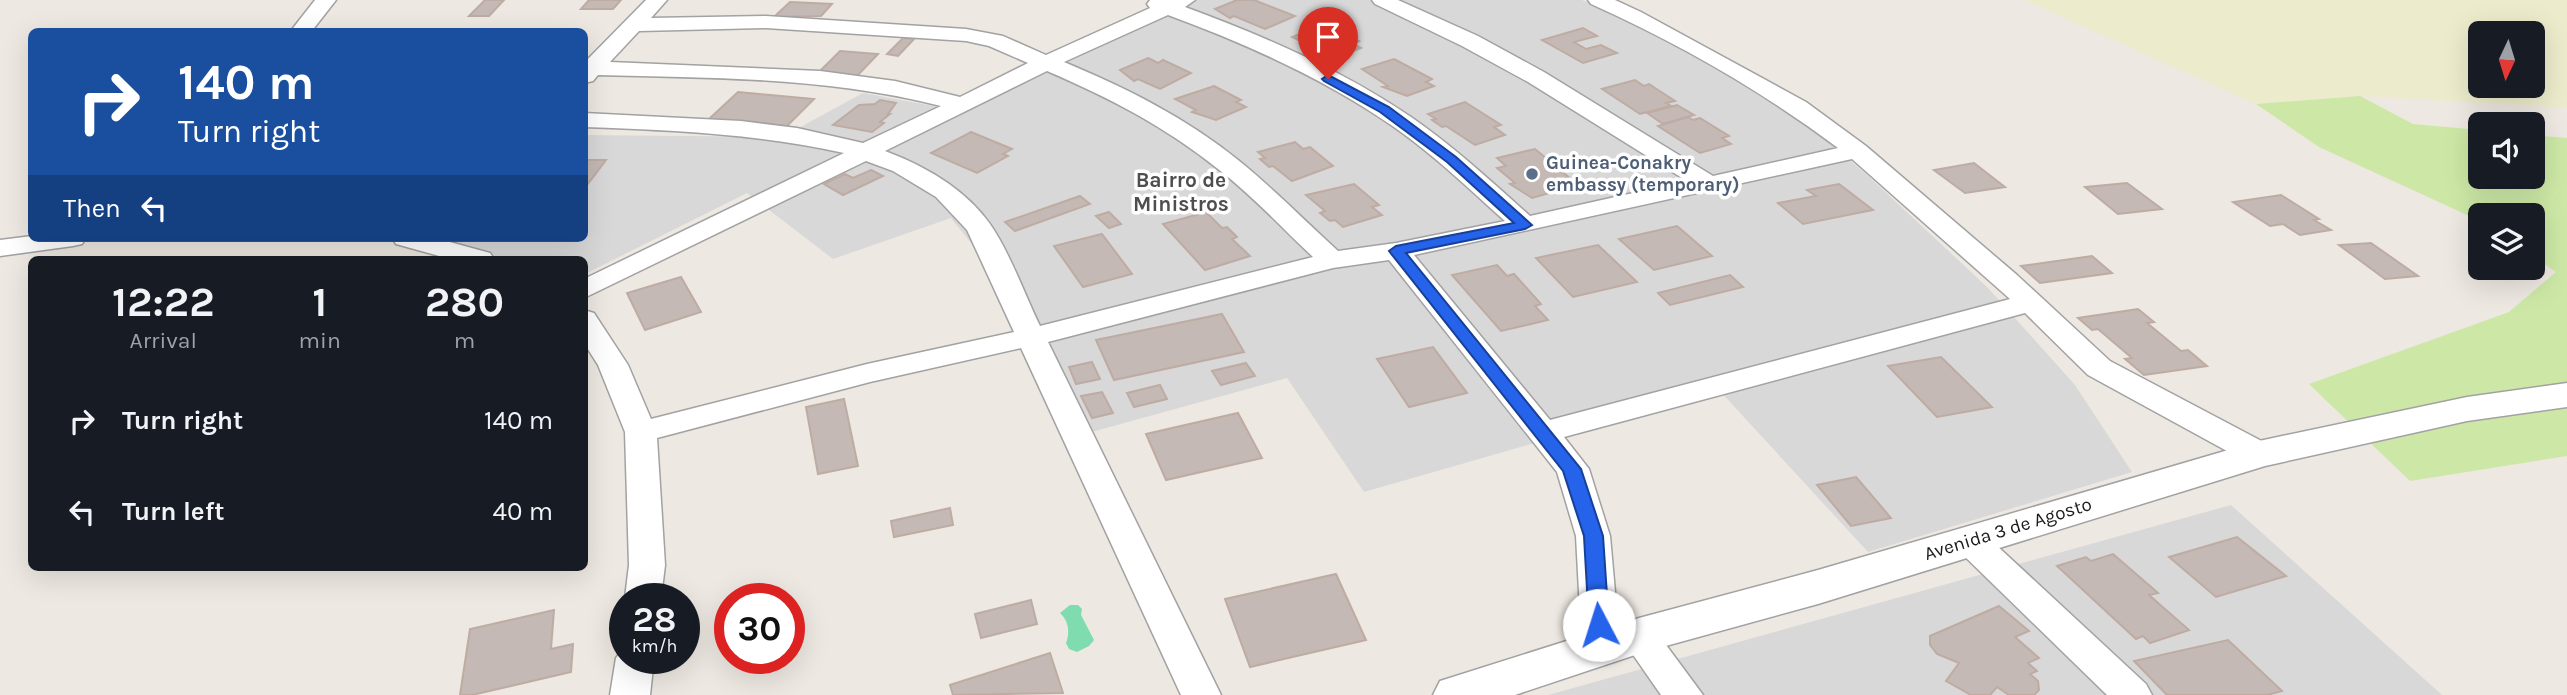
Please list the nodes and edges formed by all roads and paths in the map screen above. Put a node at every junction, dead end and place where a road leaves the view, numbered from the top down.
1 (326, 0) edge
2 (657, 0) edge
3 (1146, 0) edge
4 (1382, 0) edge
5 (1598, 0) edge
6 (1177, 4) edge
7 (633, 25) junction
8 (303, 28) edge
9 (1047, 63) junction
10 (588, 72) edge
11 (962, 104) junction
12 (588, 120) edge
13 (866, 151) junction
14 (1857, 151) junction
15 (1707, 183) junction
16 (1525, 225) junction
17 (41, 242) edge
18 (429, 242) edge
19 (0, 247) edge
20 (1396, 251) junction
21 (471, 256) edge
22 (1332, 260) junction
23 (588, 288) edge
24 (2030, 303) junction
25 (588, 326) edge
26 (1031, 337) junction
27 (2567, 395) edge
28 (641, 432) junction
29 (1541, 433) junction
30 (2259, 454) junction
31 (1969, 540) junction
32 (645, 583) edge
33 (1620, 642) junction
34 (633, 674) edge
35 (630, 695) edge
36 (1201, 695) edge
37 (1457, 695) edge
38 (1682, 695) edge
39 (2132, 695) edge

1 - 8 street
2 - 7 street
3 - 6 street
4 - 15 street
5 - 14 street
6 - 9 street
6 - 16 street
7 - 9 street
7 - 10 street
9 - 11 street
9 - 22 street
10 - 11 street
11 - 13 street
12 - 13 street
13 - 23 street
13 - 26 street
14 - 15 street
14 - 24 street
15 - 16 street
16 - 20 street
17 - 19 street
18 - 21 street
20 - 22 street
20 - 29 street
22 - 26 street
24 - 29 street
24 - 30 street
25 - 28 street
26 - 28 street
26 - 36 street
27 - 30 street, Avenida 3 de Agosto
28 - 32 street
29 - 33 street
30 - 31 street, Avenida 3 de Agosto
31 - 33 street, Avenida 3 de Agosto
31 - 39 street
33 - 37 street, Avenida 3 de Agosto
33 - 38 street
34 - 35 street

